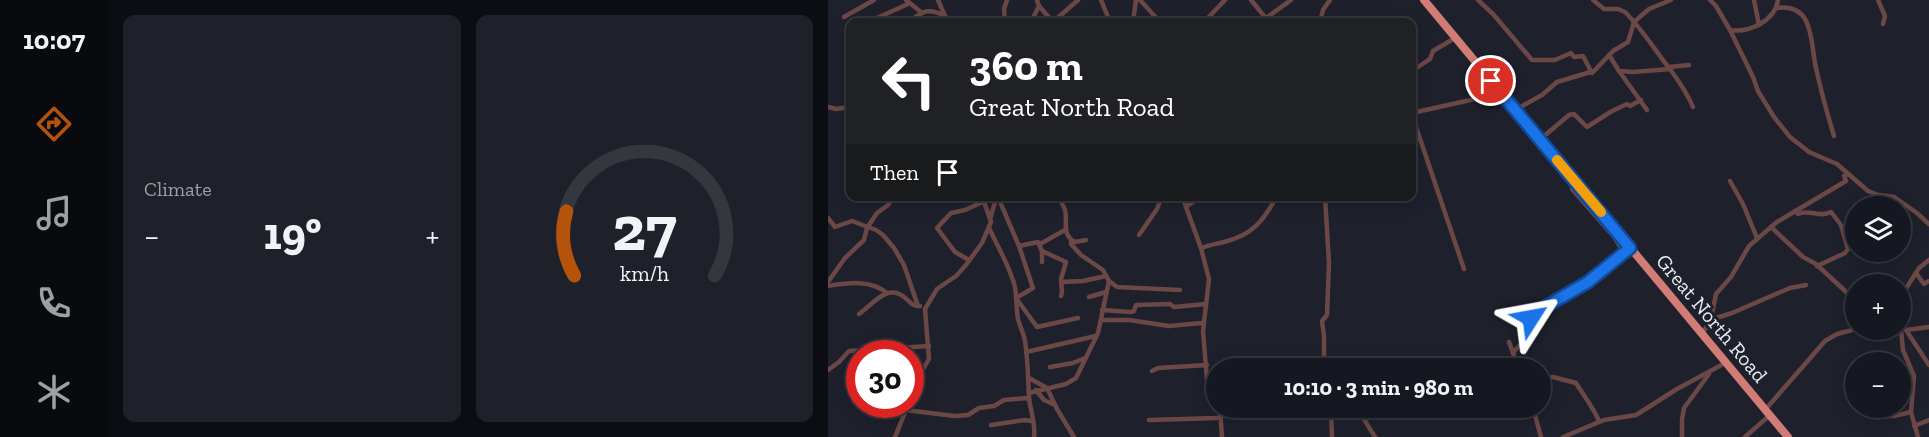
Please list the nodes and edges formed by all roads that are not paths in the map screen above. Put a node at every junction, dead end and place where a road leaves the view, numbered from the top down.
1 (874, 0) edge
2 (938, 0) edge
3 (1007, 0) edge
4 (1037, 0) edge
5 (1078, 0) edge
6 (1101, 0) edge
7 (1138, 0) edge
8 (1225, 0) edge
9 (1251, 0) edge
10 (1291, 0) edge
11 (1330, 0) edge
12 (1424, 0) edge
13 (1430, 0) edge
14 (1478, 0) edge
15 (1593, 0) edge
16 (1671, 0) edge
17 (1710, 0) edge
18 (1754, 0) edge
19 (1778, 0) edge
20 (1878, 0) edge
21 (907, 2) edge
22 (1039, 6) junction
23 (1777, 8) junction
24 (921, 12) junction
25 (945, 16) joint
26 (844, 17) dead end
27 (876, 18) edge
28 (913, 18) edge
29 (1005, 18) edge
30 (1033, 18) edge
31 (1050, 18) edge
32 (1058, 18) edge
33 (1108, 18) edge
34 (1134, 18) edge
35 (1156, 18) edge
36 (1208, 18) edge
37 (1265, 18) edge
38 (1269, 18) edge
39 (1321, 18) edge
40 (1634, 22) junction
41 (1883, 24) dead end
42 (1759, 25) junction
43 (1730, 30) junction
44 (1455, 38) junction
45 (1609, 55) junction
46 (1689, 65) dead end
47 (1416, 68) edge
48 (1669, 68) junction
49 (1618, 71) junction
50 (1592, 73) junction
51 (1502, 93) junction
52 (1641, 100) junction
53 (828, 106) edge
54 (1692, 107) dead end
55 (846, 108) edge
56 (1517, 109) junction
57 (1647, 110) dead end
58 (1416, 113) edge
59 (1416, 126) edge
60 (1834, 136) dead end
61 (1543, 137) junction
62 (1848, 174) junction
63 (1730, 181) dead end
64 (1572, 189) dead end
65 (891, 201) edge
66 (979, 201) edge
67 (983, 201) edge
68 (995, 201) edge
69 (1061, 201) edge
70 (1159, 201) edge
71 (1184, 201) edge
72 (1194, 201) edge
73 (1274, 201) edge
74 (1324, 201) edge
75 (1001, 204) dead end
76 (1186, 207) junction
77 (1795, 211) junction
78 (828, 218) edge
79 (990, 219) junction
80 (1929, 224) edge
81 (1771, 227) junction
82 (867, 228) junction
83 (989, 228) junction
84 (1065, 230) junction
85 (1139, 235) dead end
86 (1757, 238) junction
87 (1086, 240) dead end
88 (1071, 241) junction
89 (1040, 244) junction
90 (1019, 246) junction
91 (1201, 248) junction
92 (1629, 249) junction
93 (1042, 251) junction
94 (969, 260) junction
95 (1929, 260) edge
96 (1042, 262) dead end
97 (1817, 266) junction
98 (1464, 268) dead end
99 (1916, 273) junction
100 (1108, 279) junction
101 (1911, 281) edge
102 (1929, 281) edge
103 (1061, 282) junction
104 (828, 284) edge
105 (1806, 285) dead end
106 (1180, 290) dead end
107 (1845, 291) edge
108 (1106, 292) junction
109 (887, 293) junction
110 (1060, 296) dead end
111 (1089, 297) dead end
112 (1016, 298) junction
113 (1206, 304) junction
114 (918, 306) junction
115 (926, 306) junction
116 (1102, 310) junction
117 (1508, 310) dead end
118 (859, 314) dead end
119 (1531, 315) junction
120 (1078, 318) dead end
121 (1101, 320) junction
122 (1710, 320) junction
123 (1202, 323) junction
124 (1929, 327) edge
125 (1911, 329) edge
126 (1703, 332) junction
127 (1845, 332) edge
128 (1096, 336) junction
129 (1910, 340) edge
130 (1509, 342) dead end
131 (929, 346) junction
132 (1026, 352) junction
133 (1513, 353) junction
134 (1085, 358) junction
135 (1206, 358) edge
136 (1324, 358) edge
137 (1515, 358) edge
138 (1727, 361) junction
139 (1206, 365) edge
140 (1929, 365) edge
141 (1050, 367) dead end
142 (924, 368) edge
143 (828, 369) edge
144 (1911, 369) edge
145 (1152, 371) dead end
146 (1711, 371) junction
147 (1029, 378) junction
148 (1551, 378) edge
149 (1047, 388) junction
150 (1036, 390) junction
151 (1029, 393) junction
152 (1029, 399) junction
153 (1055, 405) junction
154 (924, 410) edge
155 (1769, 411) junction
156 (1911, 412) joint
157 (903, 418) edge
158 (1209, 418) edge
159 (1221, 418) edge
160 (1331, 418) edge
161 (1364, 418) edge
162 (1535, 418) edge
163 (1149, 420) dead end
164 (1929, 420) edge
165 (1031, 421) junction
166 (1599, 421) junction
167 (991, 425) dead end
168 (1914, 426) junction
169 (1033, 436) edge
170 (895, 437) edge
171 (1074, 437) edge
172 (1222, 437) edge
173 (1332, 437) edge
174 (1376, 437) edge
175 (1540, 437) edge
176 (1563, 437) edge
177 (1682, 437) edge
178 (1745, 437) edge
179 (1790, 437) edge
180 (1918, 437) edge

1 - 26 street
2 - 25 street
3 - 29 street
4 - 22 street
5 - 32 street
6 - 33 street
7 - 34 street
7 - 35 street
8 - 36 street
9 - 37 street
10 - 38 street
11 - 39 street
12 - 44 highway, Great North Road
13 - 56 highway, Great North Road
14 - 50 street
15 - 40 street
16 - 40 street
17 - 43 street
18 - 42 street
19 - 23 street
20 - 41 street
21 - 24 street
21 - 27 street
22 - 30 street
22 - 31 street
23 - 42 street
23 - 60 street
24 - 25 street
24 - 28 street
40 - 45 street
40 - 48 street
42 - 43 street
43 - 62 street
44 - 47 street
44 - 51 highway, Great North Road
45 - 49 street
45 - 50 street
46 - 48 street
48 - 49 street
48 - 54 street
49 - 52 street
50 - 56 street
51 - 56 highway, Great North Road
51 - 58 street
52 - 57 street
52 - 61 street
53 - 55 street
56 - 61 highway, Great North Road
56 - 92 highway, Great North Road
59 - 98 street
61 - 92 highway, Great North Road
62 - 77 street
62 - 80 street
63 - 86 street
64 - 92 street
65 - 82 street
66 - 94 street
67 - 79 street
68 - 79 street
69 - 84 street
70 - 85 street
71 - 76 street
72 - 76 street
73 - 91 street
74 - 136 street
75 - 90 street
76 - 91 street
77 - 81 street
77 - 97 street
78 - 82 street
79 - 83 street
81 - 86 street
81 - 97 street
82 - 104 street
82 - 114 street
83 - 94 street
83 - 112 street
84 - 88 street
84 - 89 street
86 - 122 street
87 - 88 street
88 - 100 street
89 - 90 street
89 - 93 street
90 - 112 street
91 - 113 street
92 - 119 street
92 - 126 highway, Great North Road
93 - 96 street
93 - 103 street
94 - 115 street
95 - 99 street
97 - 107 street
99 - 101 street
99 - 102 street
100 - 103 street
100 - 106 street
100 - 108 street
103 - 110 street
104 - 109 street
105 - 122 street
108 - 111 street
108 - 116 street
109 - 114 street
109 - 118 street
112 - 120 street
112 - 132 street
113 - 116 street
113 - 123 street
114 - 115 street
115 - 131 street
116 - 121 street
117 - 119 street
119 - 133 street
121 - 123 street
121 - 128 street
122 - 126 street
123 - 135 street
124 - 125 street
126 - 138 highway, Great North Road
127 - 155 street
128 - 132 street
128 - 134 street
129 - 140 street
130 - 133 street
131 - 142 street
131 - 143 street
132 - 147 street
133 - 137 street
134 - 141 street
134 - 149 street
138 - 146 street
138 - 155 highway, Great North Road
139 - 145 street
144 - 156 street
146 - 166 street
146 - 177 street
147 - 149 street
147 - 151 street
148 - 166 street
149 - 150 street
149 - 153 street
150 - 151 street
150 - 153 street
151 - 152 street
152 - 154 street
152 - 165 street
153 - 171 street
155 - 178 street
155 - 179 highway, Great North Road
156 - 168 street
157 - 170 street
158 - 163 street
159 - 172 street
160 - 173 street
161 - 174 street
162 - 175 street
164 - 168 street
165 - 167 street
165 - 169 street
166 - 176 street
168 - 180 street

